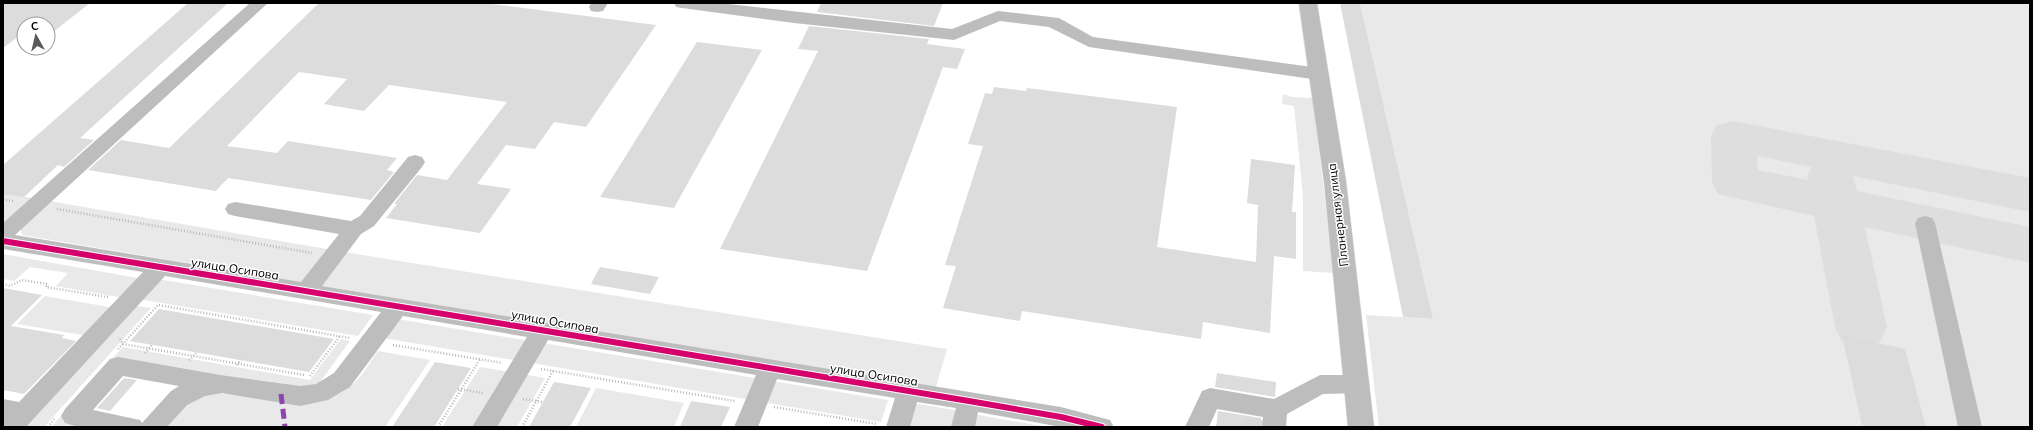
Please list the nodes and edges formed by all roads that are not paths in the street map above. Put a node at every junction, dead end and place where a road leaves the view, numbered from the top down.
1 (260, 3) edge
2 (682, 3) edge
3 (1308, 3) edge
4 (1319, 74) junction
5 (415, 162) dead end
6 (235, 209) dead end
7 (1925, 223) dead end
8 (354, 229) junction
9 (3, 235) edge
10 (3, 241) edge
11 (160, 268) junction
12 (305, 292) junction
13 (397, 307) junction
14 (542, 331) junction
15 (770, 369) junction
16 (222, 384) junction
17 (1358, 384) junction
18 (908, 392) junction
19 (969, 401) junction
20 (12, 416) edge
21 (1275, 418) edge
22 (1060, 422) edge
23 (889, 426) edge
24 (132, 427) edge
25 (152, 427) edge
26 (484, 427) edge
27 (746, 427) edge
28 (962, 427) edge
29 (1102, 427) edge
30 (1197, 427) edge
31 (1361, 427) edge
32 (1970, 427) edge

1 - 9 street
2 - 4 street
3 - 4 main road, Планерная улица
4 - 17 main road, Планерная улица
5 - 8 street
6 - 8 street
7 - 32 street
8 - 12 street
10 - 11 street, улица Осипова
11 - 12 street, улица Осипова
11 - 20 street
12 - 13 street, улица Осипова
13 - 14 street, улица Осипова
13 - 16 street
14 - 15 street, улица Осипова
14 - 26 street
15 - 18 street, улица Осипова
15 - 27 street
16 - 24 street
16 - 25 street
17 - 21 street
17 - 31 main road, Планерная улица
18 - 19 street, улица Осипова
18 - 23 street
19 - 22 street, улица Осипова
19 - 28 street
21 - 30 street
22 - 29 street, улица Осипова

